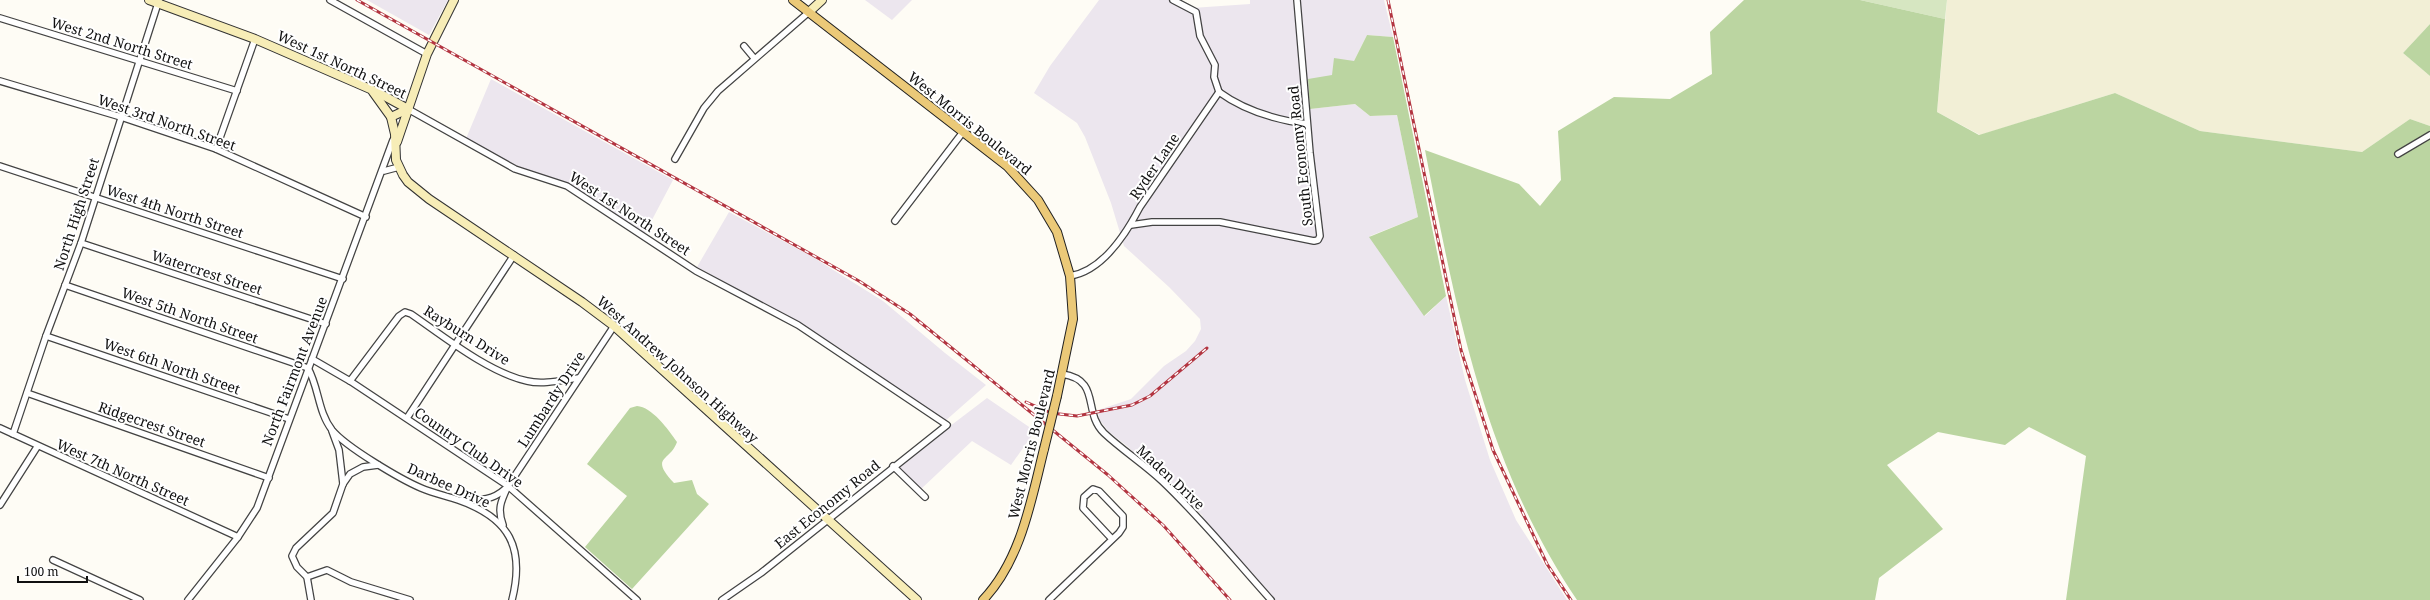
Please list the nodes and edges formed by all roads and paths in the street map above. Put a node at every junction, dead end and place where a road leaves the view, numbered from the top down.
1 (149, 0) edge
2 (330, 0) edge
3 (454, 0) edge
4 (793, 0) edge
5 (822, 0) edge
6 (1173, 0) edge
7 (1297, 0) edge
8 (158, 1) edge
9 (809, 12) junction
10 (0, 18) edge
11 (255, 39) junction
12 (744, 46) dead end
13 (427, 54) junction
14 (754, 58) junction
15 (140, 60) junction
16 (0, 81) edge
17 (237, 91) junction
18 (373, 92) junction
19 (1220, 92) junction
20 (408, 109) junction
21 (121, 116) junction
22 (391, 117) junction
23 (1307, 124) junction
24 (963, 132) junction
25 (395, 134) junction
26 (2430, 135) edge
27 (395, 147) junction
28 (216, 149) junction
29 (2398, 154) dead end
30 (675, 159) dead end
31 (0, 166) edge
32 (399, 167) junction
33 (384, 171) junction
34 (95, 197) junction
35 (366, 217) junction
36 (895, 221) dead end
37 (1131, 225) junction
38 (81, 243) junction
39 (514, 255) junction
40 (1070, 276) junction
41 (343, 279) junction
42 (65, 285) junction
43 (326, 324) junction
44 (614, 326) junction
45 (46, 336) junction
46 (454, 343) junction
47 (312, 359) junction
48 (308, 368) junction
49 (1062, 374) junction
50 (578, 378) junction
51 (350, 380) junction
52 (27, 393) junction
53 (407, 418) junction
54 (290, 419) junction
55 (947, 425) joint
56 (0, 428) edge
57 (332, 430) junction
58 (13, 434) junction
59 (37, 447) junction
60 (378, 465) junction
61 (893, 466) junction
62 (269, 478) junction
63 (343, 484) junction
64 (508, 486) junction
65 (925, 497) dead end
66 (459, 500) junction
67 (0, 505) edge
68 (827, 520) junction
69 (503, 526) junction
70 (238, 537) junction
71 (1112, 539) junction
72 (54, 560) dead end
73 (307, 577) junction
74 (140, 600) edge
75 (188, 600) edge
76 (311, 600) edge
77 (410, 600) edge
78 (512, 600) edge
79 (637, 600) edge
80 (722, 600) edge
81 (917, 600) edge
82 (983, 600) edge
83 (1050, 600) edge
84 (1271, 600) edge

1 - 8 main road, West 1st North Street
2 - 13 street
3 - 13 main road
4 - 9 main road, West Morris Boulevard
5 - 9 main road
6 - 19 street
7 - 23 street, South Economy Road
8 - 11 main road, West 1st North Street
8 - 15 street, North High Street
9 - 14 street
9 - 24 main road, West Morris Boulevard
10 - 15 street, West 2nd North Street
11 - 17 street
11 - 18 main road, West 1st North Street
12 - 14 street
13 - 20 main road
14 - 30 street
15 - 17 street, West 2nd North Street
15 - 21 street, North High Street
16 - 21 street, West 3rd North Street
17 - 28 street
18 - 20 main road, West 1st North Street
18 - 22 main road, West Andrew Johnson Highway
19 - 23 street
19 - 37 street, Ryder Lane
20 - 22 main road
20 - 27 main road
20 - 55 street, West 1st North Street
21 - 28 street, West 3rd North Street
21 - 34 street, North High Street
22 - 25 main road, West Andrew Johnson Highway
23 - 37 street, South Economy Road
24 - 36 street
24 - 40 main road, West Morris Boulevard
25 - 27 main road, West Andrew Johnson Highway
25 - 33 street, North Fairmont Avenue
26 - 29 street
27 - 32 main road, West Andrew Johnson Highway
28 - 35 street, West 3rd North Street
31 - 34 street, West 4th North Street
32 - 33 street
32 - 39 main road, West Andrew Johnson Highway
33 - 35 street, North Fairmont Avenue
34 - 38 street, North High Street
34 - 41 street, West 4th North Street
35 - 41 street, North Fairmont Avenue
37 - 40 street, Ryder Lane
38 - 42 street, North High Street
38 - 43 street, Watercrest Street
39 - 44 main road, West Andrew Johnson Highway
39 - 46 street
40 - 49 main road, West Morris Boulevard
41 - 43 street, North Fairmont Avenue
42 - 45 street, North High Street
42 - 48 street, West 5th North Street
43 - 47 street, North Fairmont Avenue
44 - 50 street, Lumbardy Drive
44 - 68 main road, West Andrew Johnson Highway
45 - 52 street, North High Street
45 - 54 street, West 6th North Street
46 - 50 street, Rayburn Drive
46 - 51 street, Rayburn Drive
46 - 53 street
47 - 48 street, North Fairmont Avenue
47 - 51 street, Country Club Drive
48 - 54 street, North Fairmont Avenue
48 - 57 street, Darbee Drive
49 - 82 main road, West Morris Boulevard, bridge
49 - 84 street, Maden Drive
50 - 64 street, Lumbardy Drive
51 - 53 street, Country Club Drive
52 - 58 street, North High Street
52 - 62 street, Ridgecrest Street
53 - 64 street, Country Club Drive
54 - 62 street, North Fairmont Avenue
55 - 61 street, East Economy Road
56 - 58 street, West 7th North Street
57 - 60 street, Darbee Drive
57 - 63 street, Darbee Drive
58 - 59 street, West 7th North Street
59 - 67 street
59 - 70 street, West 7th North Street
60 - 63 street, Darbee Drive
60 - 66 street, Darbee Drive
61 - 65 street
61 - 68 street, East Economy Road
62 - 70 street, North Fairmont Avenue
63 - 73 street, Darbee Drive
64 - 66 street
64 - 69 street
64 - 79 street, Country Club Drive
66 - 69 street, Darbee Drive
68 - 80 street, East Economy Road
68 - 81 main road, West Andrew Johnson Highway
69 - 78 street, Darbee Drive
70 - 75 street, North Fairmont Avenue
71 - 71 street
71 - 83 street
72 - 74 street
73 - 76 street, Darbee Drive
73 - 77 street

